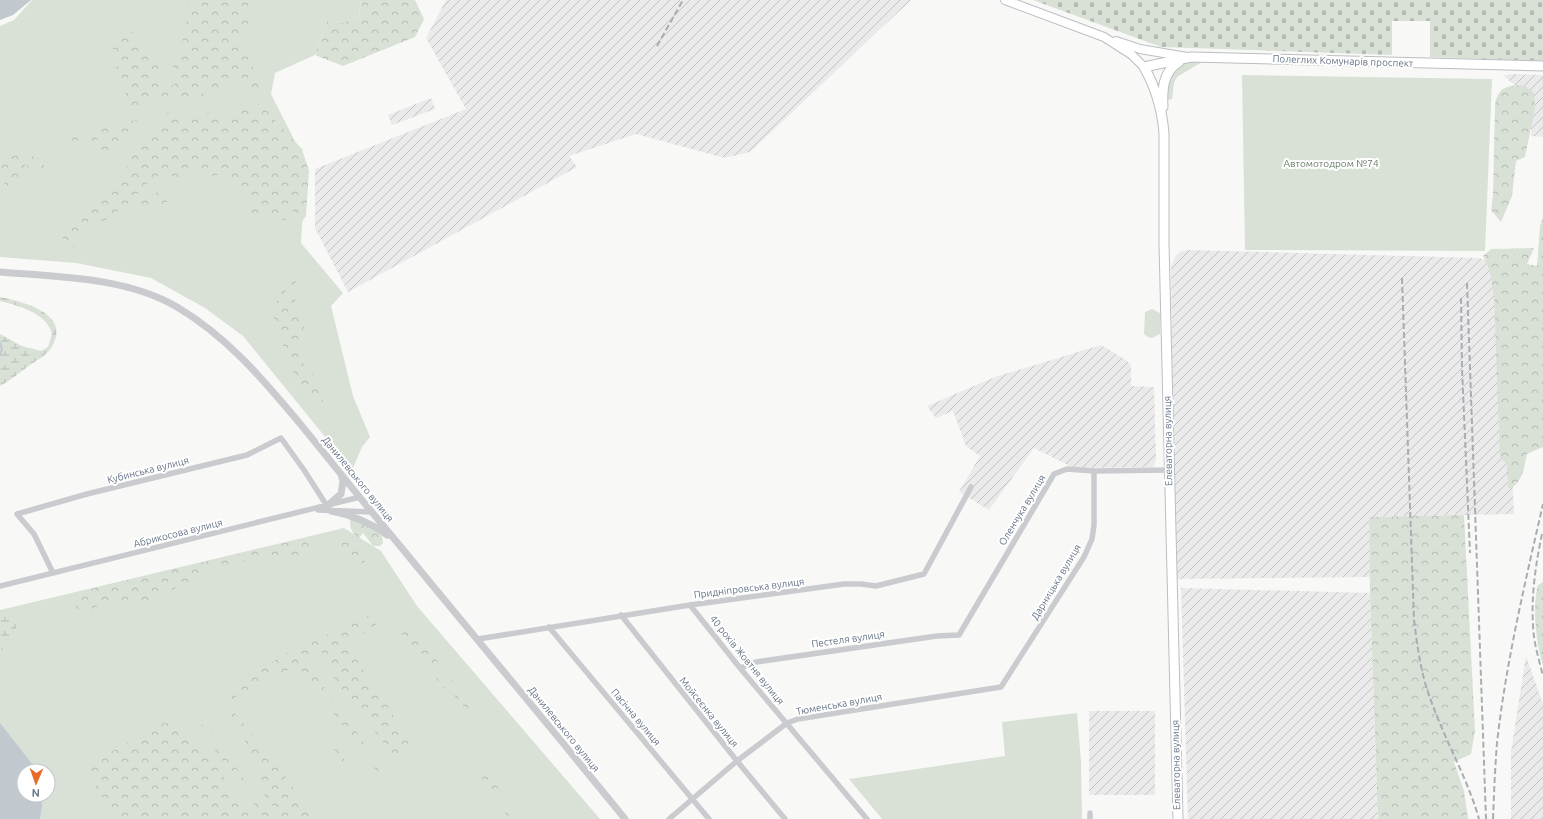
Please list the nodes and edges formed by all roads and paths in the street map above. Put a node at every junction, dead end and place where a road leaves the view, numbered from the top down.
1 (1005, 0) edge
2 (1104, 38) junction
3 (1192, 57) junction
4 (1543, 66) edge
5 (1144, 67) junction
6 (1163, 115) junction
7 (0, 272) edge
8 (339, 470) junction
9 (1169, 470) junction
10 (1094, 471) junction
11 (971, 487) dead end
12 (360, 497) junction
13 (329, 508) junction
14 (372, 512) junction
15 (396, 541) junction
16 (53, 574) junction
17 (0, 586) edge
18 (690, 604) junction
19 (620, 616) junction
20 (549, 627) junction
21 (959, 635) joint
22 (478, 639) junction
23 (740, 668) junction
24 (1012, 672) joint
25 (787, 723) junction
26 (737, 761) junction
27 (692, 799) junction
28 (625, 819) edge
29 (670, 819) edge
30 (709, 819) edge
31 (785, 819) edge
32 (867, 819) edge
33 (1178, 819) edge

1 - 2 main road
2 - 3 main road
2 - 5 main road
3 - 4 main road, Полеглих Комунарів проспект
3 - 5 main road, Полеглих Комунарів проспект
3 - 6 main road
5 - 6 main road, Елеваторна вулиця
6 - 9 main road, Елеваторна вулиця
7 - 8 street, Данилевського вулиця
8 - 12 street, Данилевського вулиця
8 - 13 street
9 - 10 street, Оленчука вулиця
9 - 33 main road, Елеваторна вулиця
10 - 21 street, Оленчука вулиця
10 - 24 street, Дарницька вулиця
11 - 18 street, Придніпровська вулиця
12 - 13 street
12 - 14 street, Данилевського вулиця
13 - 14 street
13 - 15 street
13 - 16 street, Абрикосова вулиця
13 - 16 street, Кубинська вулиця
14 - 15 street, Данилевського вулиця
15 - 22 street, Данилевського вулиця
16 - 17 street, Абрикосова вулиця
18 - 19 street, Придніпровська вулиця
18 - 23 street, 40 років Жовтня вулиця
19 - 20 street, Придніпровська вулиця
19 - 26 street, Мойсеєнка вулиця
20 - 22 street, Придніпровська вулиця
20 - 27 street, Пасічна вулиця
21 - 23 street, Пестеля вулиця
22 - 28 street, Данилевського вулиця
23 - 25 street, 40 років Жовтня вулиця
24 - 25 street, Тюменська вулиця
25 - 26 street, Тюменська вулиця
25 - 32 street, 40 років Жовтня вулиця
26 - 27 street, Тюменська вулиця
26 - 31 street, Мойсеєнка вулиця
27 - 29 street, Тюменська вулиця
27 - 30 street, Пасічна вулиця

